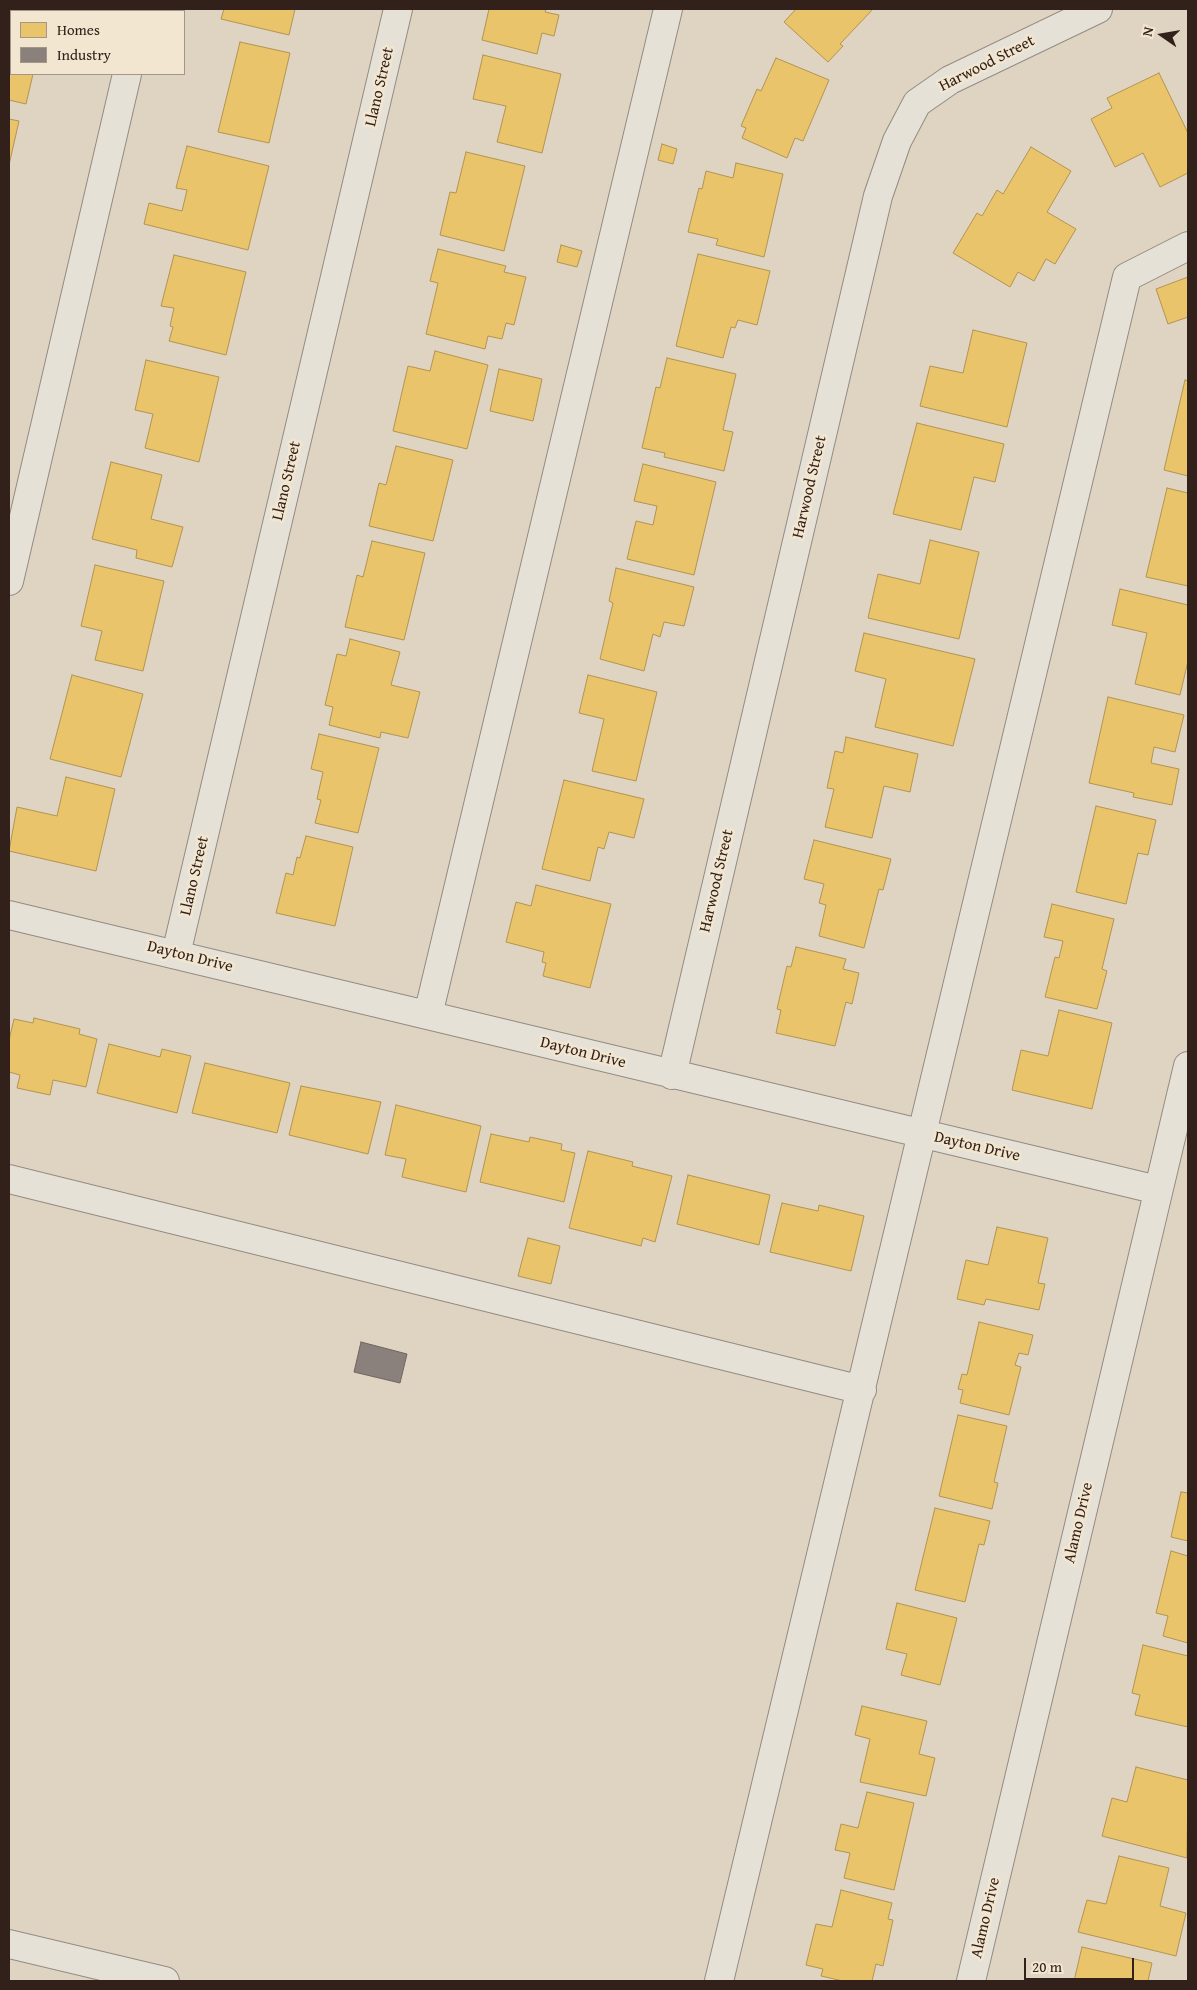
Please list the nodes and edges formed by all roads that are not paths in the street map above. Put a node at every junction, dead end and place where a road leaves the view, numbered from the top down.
1 (398, 9) edge
2 (668, 9) edge
3 (1098, 9) edge
4 (127, 75) edge
5 (1188, 246) edge
6 (9, 581) edge
7 (9, 915) edge
8 (176, 954) junction
9 (428, 1016) junction
10 (1188, 1066) edge
11 (672, 1075) junction
12 (923, 1135) junction
13 (9, 1179) edge
14 (1158, 1190) junction
15 (862, 1390) junction
16 (9, 1944) edge
17 (165, 1981) edge
18 (719, 1981) edge
19 (971, 1981) edge

1 - 8 street, Llano Street
2 - 9 street
3 - 11 street, Harwood Street
4 - 6 street
5 - 12 street
7 - 8 street, Dayton Drive
8 - 9 street, Dayton Drive
9 - 11 street, Dayton Drive
10 - 14 street, Alamo Drive
11 - 12 street, Dayton Drive
12 - 14 street, Dayton Drive
12 - 15 street
13 - 15 street
14 - 19 street, Alamo Drive
15 - 18 street
16 - 17 street

